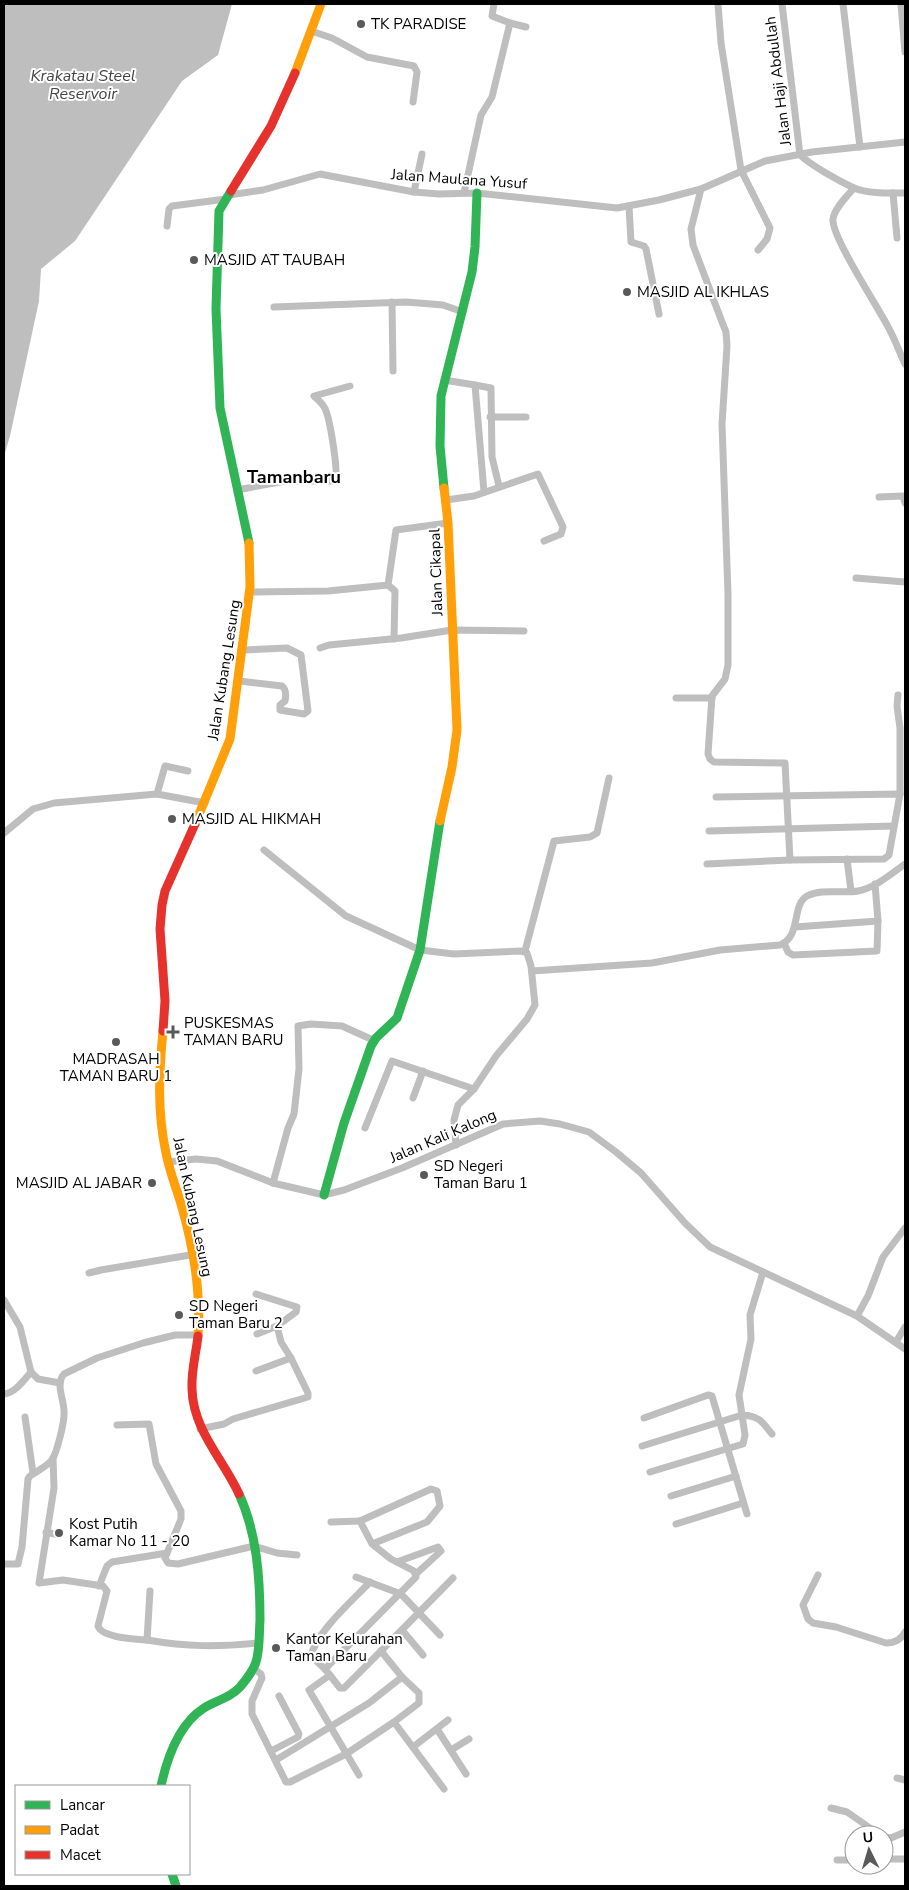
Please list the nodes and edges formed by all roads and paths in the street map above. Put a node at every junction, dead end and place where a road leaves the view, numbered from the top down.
1 (321, 4) edge
2 (494, 4) edge
3 (718, 4) edge
4 (782, 4) edge
5 (843, 4) edge
6 (901, 4) edge
7 (510, 23) junction
8 (526, 27) dead end
9 (311, 31) junction
10 (905, 52) edge
11 (412, 102) dead end
12 (905, 142) edge
13 (860, 147) junction
14 (422, 154) dead end
15 (800, 155) junction
16 (742, 170) junction
17 (854, 188) junction
18 (701, 189) junction
19 (414, 192) junction
20 (464, 193) junction
21 (477, 193) junction
22 (893, 193) junction
23 (905, 193) edge
24 (228, 197) junction
25 (629, 206) junction
26 (167, 226) dead end
27 (897, 238) dead end
28 (758, 250) dead end
29 (392, 302) junction
30 (274, 307) dead end
31 (463, 312) junction
32 (659, 314) dead end
33 (905, 364) edge
34 (393, 371) dead end
35 (444, 380) junction
36 (475, 385) junction
37 (350, 386) dead end
38 (490, 417) junction
39 (526, 417) dead end
40 (498, 486) junction
41 (237, 490) junction
42 (484, 492) junction
43 (879, 497) dead end
44 (446, 500) junction
45 (905, 503) edge
46 (448, 523) junction
47 (544, 541) dead end
48 (856, 578) dead end
49 (905, 582) edge
50 (388, 585) junction
51 (250, 592) junction
52 (452, 630) junction
53 (524, 631) dead end
54 (394, 639) junction
55 (320, 648) dead end
56 (243, 650) junction
57 (239, 681) junction
58 (898, 695) dead end
59 (676, 698) dead end
60 (712, 698) junction
61 (188, 771) dead end
62 (609, 778) dead end
63 (157, 794) junction
64 (900, 794) junction
65 (788, 795) junction
66 (716, 797) dead end
67 (205, 804) junction
68 (894, 826) junction
69 (789, 828) junction
70 (709, 831) dead end
71 (4, 833) edge
72 (264, 850) dead end
73 (847, 859) junction
74 (790, 860) junction
75 (707, 864) dead end
76 (905, 864) edge
77 (875, 884) junction
78 (851, 891) junction
79 (878, 921) junction
80 (795, 927) junction
81 (784, 943) junction
82 (420, 950) junction
83 (525, 951) junction
84 (532, 970) junction
85 (373, 1040) junction
86 (423, 1071) junction
87 (474, 1089) junction
88 (413, 1098) dead end
89 (365, 1128) dead end
90 (456, 1146) junction
91 (168, 1162) junction
92 (274, 1183) junction
93 (324, 1194) junction
94 (905, 1228) edge
95 (190, 1255) junction
96 (763, 1272) junction
97 (89, 1274) dead end
98 (256, 1294) dead end
99 (4, 1300) edge
100 (857, 1316) junction
101 (278, 1326) junction
102 (905, 1327) edge
103 (257, 1334) dead end
104 (198, 1335) junction
105 (896, 1342) junction
106 (905, 1349) edge
107 (290, 1358) junction
108 (256, 1371) dead end
109 (31, 1372) junction
110 (60, 1383) junction
111 (4, 1394) edge
112 (742, 1415) junction
113 (25, 1417) dead end
114 (644, 1418) dead end
115 (720, 1421) junction
116 (118, 1425) dead end
117 (200, 1428) junction
118 (772, 1434) dead end
119 (642, 1446) dead end
120 (728, 1449) junction
121 (53, 1458) junction
122 (650, 1472) dead end
123 (34, 1473) junction
124 (736, 1476) junction
125 (671, 1496) dead end
126 (743, 1502) junction
127 (747, 1514) dead end
128 (360, 1521) junction
129 (331, 1522) dead end
130 (676, 1524) dead end
131 (46, 1532) junction
132 (59, 1535) dead end
133 (372, 1544) junction
134 (254, 1546) junction
135 (166, 1553) junction
136 (297, 1555) dead end
137 (397, 1562) junction
138 (4, 1564) edge
139 (416, 1574) junction
140 (818, 1575) dead end
141 (356, 1577) dead end
142 (453, 1578) dead end
143 (370, 1582) junction
144 (99, 1586) junction
145 (150, 1591) dead end
146 (401, 1594) junction
147 (418, 1613) junction
148 (402, 1630) junction
149 (905, 1632) edge
150 (440, 1635) dead end
151 (147, 1640) junction
152 (258, 1643) junction
153 (381, 1651) junction
154 (423, 1654) dead end
155 (253, 1668) junction
156 (327, 1672) junction
157 (402, 1677) junction
158 (279, 1696) dead end
159 (448, 1720) dead end
160 (394, 1722) junction
161 (330, 1728) junction
162 (437, 1728) junction
163 (469, 1739) dead end
164 (413, 1747) junction
165 (451, 1750) junction
166 (271, 1751) junction
167 (346, 1754) junction
168 (276, 1760) junction
169 (466, 1774) dead end
170 (359, 1775) dead end
171 (897, 1778) dead end
172 (905, 1780) edge
173 (160, 1785) edge
174 (444, 1789) dead end
175 (831, 1808) dead end
176 (866, 1825) edge
177 (837, 1860) dead end
178 (844, 1860) edge

1 - 9 street, Jalan Kubang Lesung
2 - 7 street
3 - 16 street
4 - 15 street, Jalan Haji Abdullah
5 - 13 street
6 - 10 street
7 - 8 street
7 - 20 street
9 - 11 street
9 - 24 street, Jalan Kubang Lesung
12 - 13 street, Jalan Maulana Yusuf
13 - 15 street, Jalan Maulana Yusuf
14 - 19 street
15 - 16 street, Jalan Maulana Yusuf
15 - 17 street
16 - 18 street, Jalan Maulana Yusuf
16 - 28 street
17 - 22 street
17 - 33 street
18 - 25 street, Jalan Maulana Yusuf
18 - 60 street
19 - 20 street, Jalan Maulana Yusuf
19 - 24 street, Jalan Maulana Yusuf
20 - 21 street, Jalan Maulana Yusuf
21 - 25 street, Jalan Maulana Yusuf
21 - 31 street, Jalan Cikapal
22 - 23 street
22 - 27 street
24 - 26 street, Jalan Maulana Yusuf
24 - 41 street, Jalan Kubang Lesung
25 - 32 street
29 - 30 street
29 - 31 street
29 - 34 street
31 - 35 street, Jalan Cikapal
35 - 36 street
35 - 44 street, Jalan Cikapal
36 - 38 street
36 - 42 street
37 - 41 street
38 - 39 street
38 - 40 street
40 - 42 street
40 - 47 street
41 - 51 street, Jalan Kubang Lesung
42 - 44 street
43 - 45 street
44 - 46 street, Jalan Cikapal
46 - 50 street
46 - 52 street, Jalan Cikapal
48 - 49 street
50 - 51 street
50 - 54 street
51 - 56 street, Jalan Kubang Lesung
52 - 53 street
52 - 54 street
52 - 82 street, Jalan Cikapal
54 - 55 street
56 - 57 street, Jalan Kubang Lesung
56 - 57 street
57 - 67 street, Jalan Kubang Lesung
58 - 64 street
59 - 60 street
60 - 65 street
61 - 63 street
62 - 83 street
63 - 67 street
63 - 71 street
64 - 65 street
64 - 68 street
65 - 66 street
65 - 69 street
67 - 91 street, Jalan Kubang Lesung
68 - 69 street
68 - 73 street
69 - 70 street
69 - 74 street
72 - 82 street
73 - 74 street
73 - 78 street
74 - 75 street
76 - 77 street
77 - 78 street
77 - 79 street
78 - 80 street
79 - 80 street
79 - 81 street
80 - 81 street
81 - 84 street
82 - 83 street
82 - 85 street, Jalan Cikapal
83 - 84 street
84 - 87 street
85 - 92 street
85 - 93 street
86 - 87 street
86 - 88 street
86 - 89 street
87 - 90 street
90 - 93 street, Jalan Kali Kalong
90 - 96 street, Jalan Kali Kalong
91 - 92 street, Jalan Kali Kalong
91 - 95 street, Jalan Kubang Lesung
92 - 93 street, Jalan Kali Kalong
94 - 100 street
95 - 97 street
95 - 104 street, Jalan Kubang Lesung
96 - 100 street, Jalan Kali Kalong
96 - 112 street
98 - 101 street
99 - 109 street
100 - 105 street, Jalan Kali Kalong
101 - 103 street
101 - 107 street
102 - 105 street
104 - 110 street
104 - 117 street, Jalan Kubang Lesung
105 - 106 street, Jalan Kali Kalong
107 - 108 street
107 - 117 street
109 - 110 street
109 - 111 street
110 - 121 street
112 - 115 street
112 - 118 street
112 - 120 street
113 - 123 street
114 - 115 street
115 - 119 street
115 - 120 street
116 - 135 street
117 - 134 street, Jalan Kubang Lesung
120 - 122 street
120 - 124 street
121 - 123 street
121 - 131 street
123 - 138 street
124 - 125 street
124 - 126 street
126 - 127 street
126 - 130 street
128 - 129 street
128 - 133 street
128 - 133 street
131 - 132 street
131 - 144 street
133 - 137 street
134 - 135 street
134 - 136 street
134 - 152 street, Jalan Kubang Lesung
135 - 144 street
137 - 139 street
137 - 139 street
139 - 146 street
140 - 149 street
141 - 143 street
142 - 147 street
143 - 146 street
143 - 156 street
144 - 151 street
145 - 151 street
146 - 147 street
146 - 156 street
147 - 148 street
147 - 150 street
148 - 153 street
148 - 154 street
151 - 152 street
152 - 155 street, Jalan Kubang Lesung
153 - 156 street
153 - 157 street
155 - 166 street
155 - 173 street, Jalan Kubang Lesung
156 - 161 street
157 - 160 street
157 - 161 street
158 - 166 street
159 - 162 street
160 - 164 street
160 - 167 street
161 - 167 street
161 - 168 street
162 - 164 street
162 - 165 street
163 - 165 street
164 - 174 street
165 - 169 street
166 - 168 street
167 - 168 street
167 - 170 street
171 - 172 street
175 - 176 street
177 - 178 street

